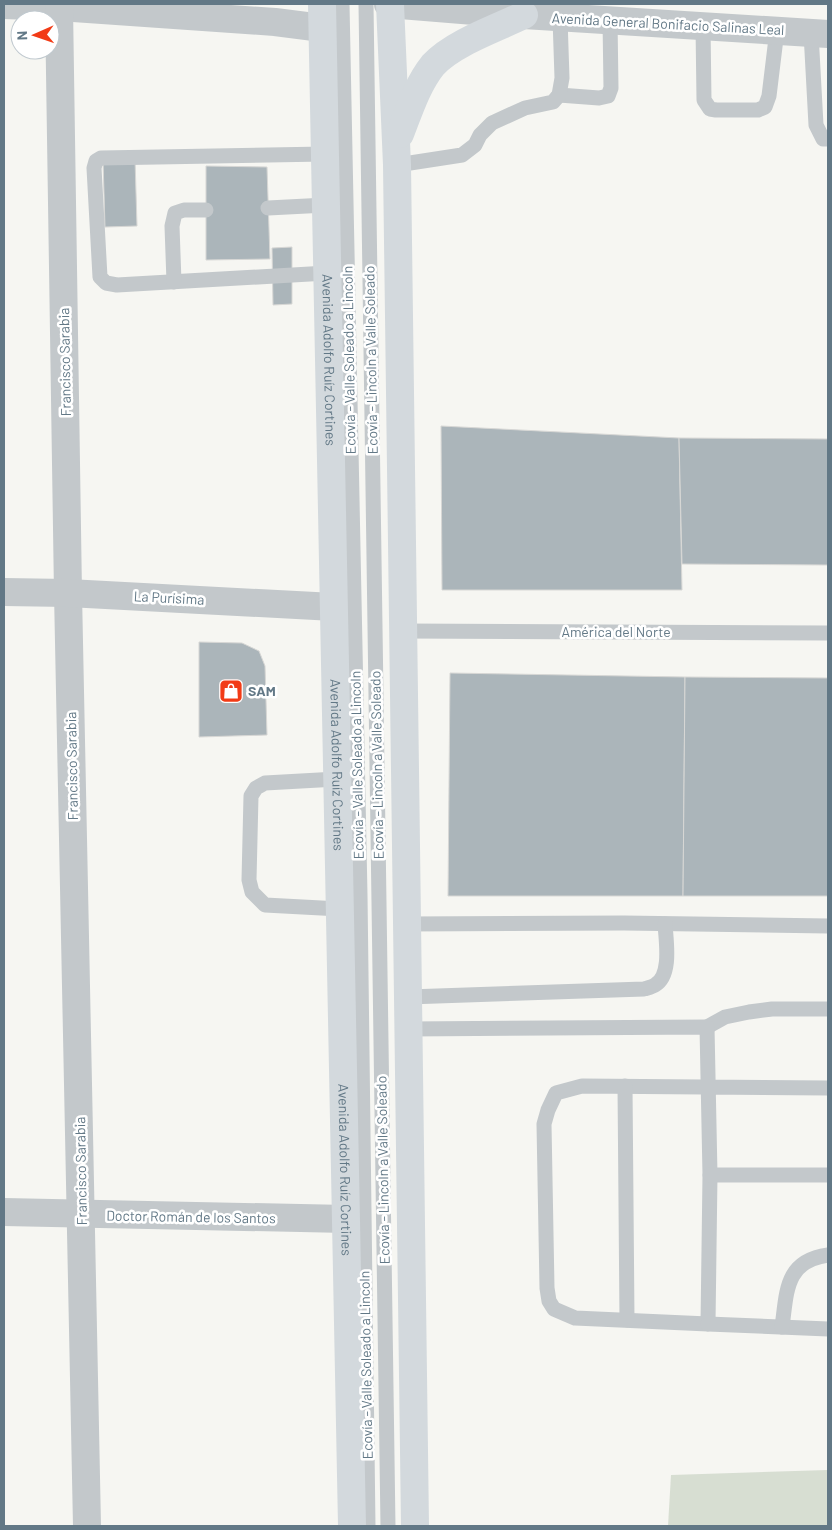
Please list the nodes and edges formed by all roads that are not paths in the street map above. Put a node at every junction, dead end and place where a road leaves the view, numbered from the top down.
1 (342, 4) edge
2 (366, 4) edge
3 (390, 4) edge
4 (4, 5) edge
5 (59, 7) junction
6 (322, 16) edge
7 (524, 16) junction
8 (560, 18) junction
9 (610, 20) junction
10 (703, 26) junction
11 (777, 30) junction
12 (820, 33) edge
13 (559, 95) junction
14 (828, 139) edge
15 (325, 154) junction
16 (396, 155) junction
17 (326, 205) junction
18 (268, 208) dead end
19 (206, 210) dead end
20 (327, 273) junction
21 (174, 282) junction
22 (4, 592) edge
23 (68, 593) junction
24 (334, 606) junction
25 (404, 631) junction
26 (828, 633) edge
27 (338, 779) junction
28 (340, 909) junction
29 (407, 924) junction
30 (665, 924) junction
31 (828, 926) edge
32 (408, 997) junction
33 (828, 1009) edge
34 (707, 1027) junction
35 (408, 1029) junction
36 (625, 1086) junction
37 (708, 1086) junction
38 (828, 1088) edge
39 (710, 1175) junction
40 (828, 1175) edge
41 (4, 1212) edge
42 (82, 1215) junction
43 (347, 1219) junction
44 (828, 1255) edge
45 (627, 1320) junction
46 (708, 1324) junction
47 (782, 1327) junction
48 (828, 1329) edge
49 (87, 1526) edge
50 (352, 1526) edge
51 (368, 1526) edge
52 (388, 1526) edge
53 (415, 1526) edge

1 - 51 lane, Ecovía - Valle Soleado a Lincoln
2 - 52 lane, Ecovía - Lincoln a Valle Soleado
3 - 7 street, Avenida General Bonifacio Salinas Leal
3 - 16 main road
4 - 5 street
5 - 6 street
5 - 23 street, Francisco Sarabia
6 - 15 main road, Avenida Adolfo Ruíz Cortines
7 - 8 street, Avenida General Bonifacio Salinas Leal
7 - 16 main road
8 - 9 street, Avenida General Bonifacio Salinas Leal
8 - 13 lane
9 - 10 street, Avenida General Bonifacio Salinas Leal
9 - 13 lane
10 - 11 street, Avenida General Bonifacio Salinas Leal
10 - 11 lane
11 - 12 street, Avenida General Bonifacio Salinas Leal
12 - 14 lane
13 - 16 lane
15 - 17 main road, Avenida Adolfo Ruíz Cortines
15 - 21 lane
16 - 25 main road
17 - 18 lane
17 - 20 main road, Avenida Adolfo Ruíz Cortines
19 - 21 lane
20 - 21 lane
20 - 24 main road, Avenida Adolfo Ruíz Cortines
22 - 23 street, La Purísima
23 - 24 street, La Purísima
23 - 42 street, Francisco Sarabia
24 - 27 main road, Avenida Adolfo Ruíz Cortines
25 - 26 lane, América del Norte
25 - 29 main road
27 - 28 main road, Avenida Adolfo Ruíz Cortines
27 - 28 lane
28 - 43 main road, Avenida Adolfo Ruíz Cortines
29 - 30 lane
29 - 32 main road
30 - 31 lane
30 - 32 lane
32 - 35 main road
33 - 34 lane
34 - 35 lane
34 - 37 lane
35 - 53 main road
36 - 37 lane
36 - 45 lane
36 - 45 lane
37 - 38 lane
37 - 39 lane
39 - 40 lane
39 - 46 lane
41 - 42 street, Doctor Román de los Santos
42 - 43 street, Doctor Román de los Santos
42 - 49 street, Francisco Sarabia
43 - 50 main road, Avenida Adolfo Ruíz Cortines
44 - 47 lane
45 - 46 lane
46 - 47 lane
47 - 48 lane

